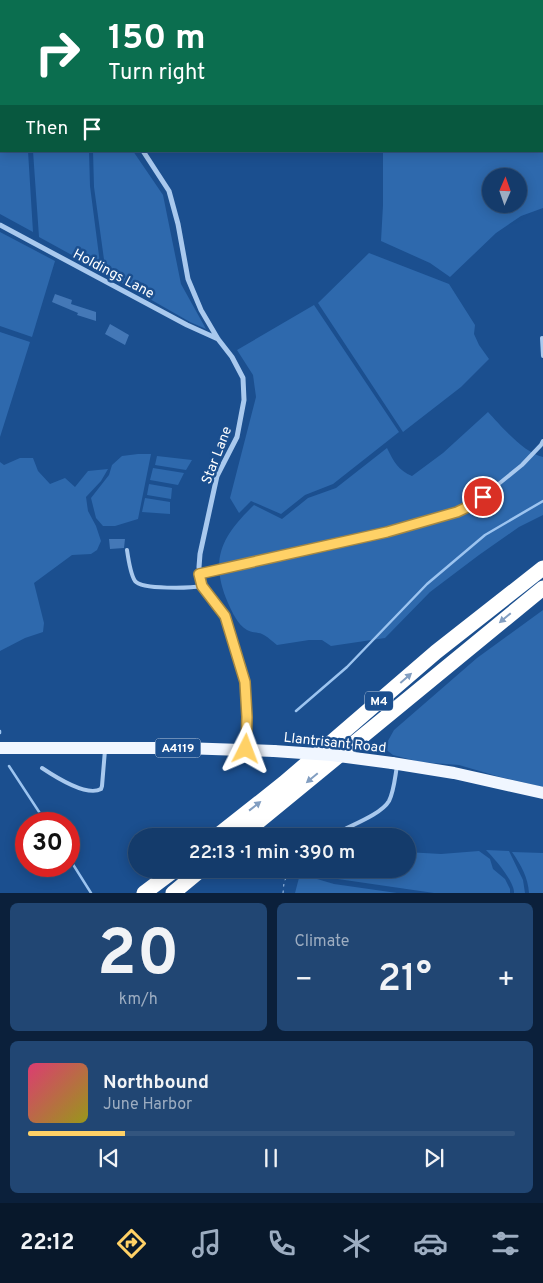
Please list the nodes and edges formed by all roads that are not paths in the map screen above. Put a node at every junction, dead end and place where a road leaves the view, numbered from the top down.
1 (144, 152) edge
2 (0, 225) edge
3 (542, 338) dead end
4 (218, 339) junction
5 (543, 356) edge
6 (543, 441) edge
7 (127, 550) dead end
8 (543, 568) edge
9 (199, 574) junction
10 (202, 586) junction
11 (543, 588) edge
12 (105, 747) junction
13 (0, 748) edge
14 (246, 749) junction
15 (394, 763) junction
16 (42, 768) dead end
17 (543, 793) edge
18 (227, 828) edge
19 (251, 828) edge
20 (347, 828) edge
21 (164, 878) edge
22 (191, 878) edge
23 (144, 893) edge
24 (172, 893) edge

1 - 4 street, Star Lane
2 - 4 street, Holdings Lane
3 - 5 lane
4 - 9 street, Star Lane
6 - 9 lane
7 - 10 lane
18 -> 8 highway, M4
9 - 10 street, Star Lane
10 - 14 street, Star Lane
11 -> 19 highway, M4
12 - 13 main road, Llantrisant Road / A4119
12 - 14 main road, Llantrisant Road / A4119
12 - 16 lane
14 - 15 main road, Llantrisant Road / A4119, bridge
15 - 17 main road, Llantrisant Road / A4119
15 - 20 lane
21 - 23 highway
22 - 24 highway

